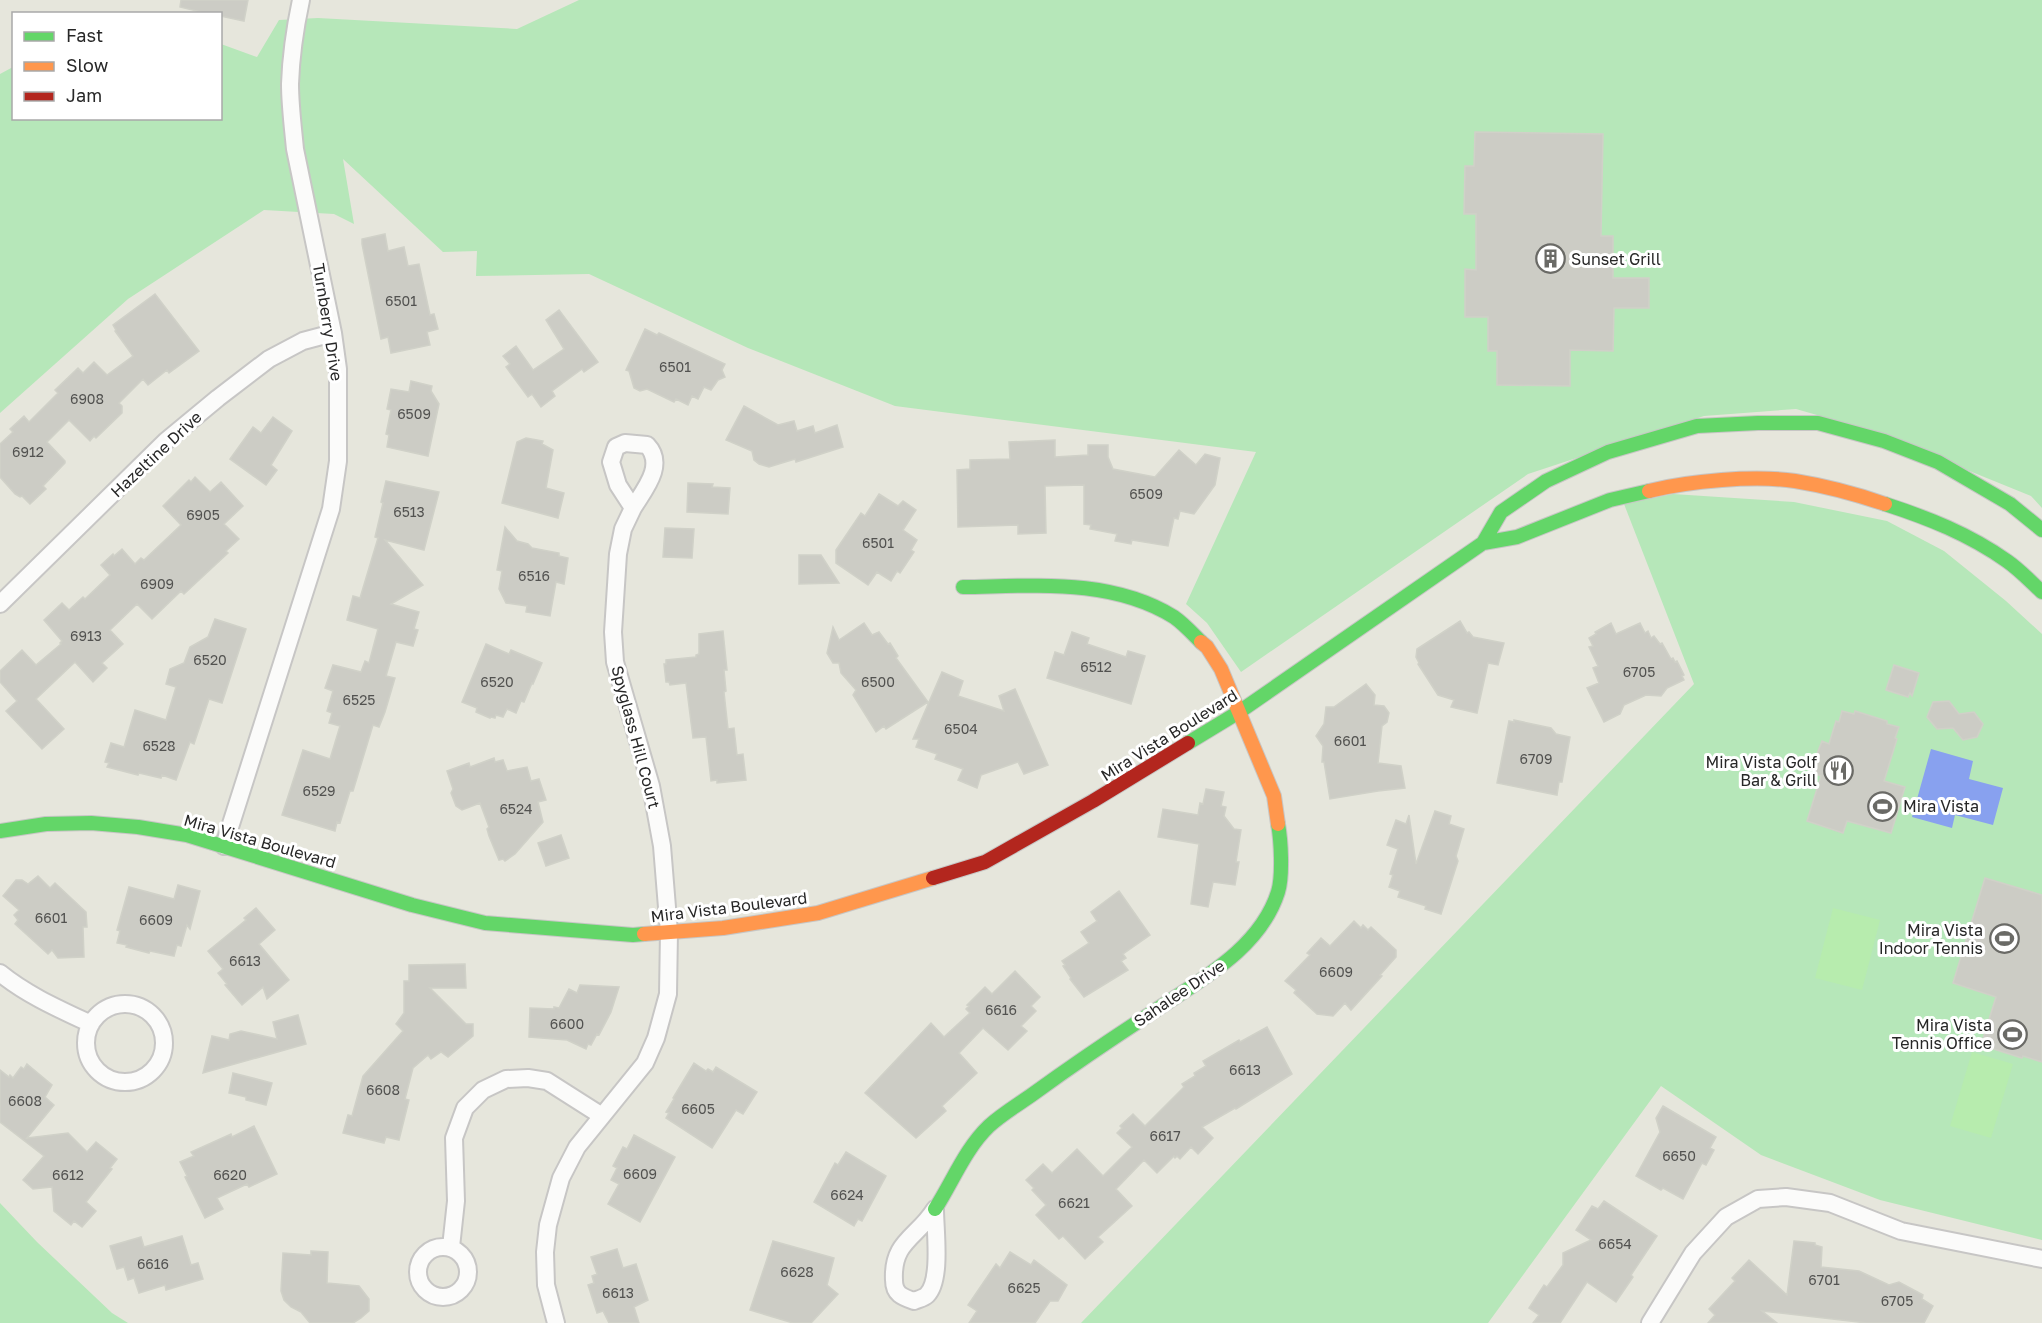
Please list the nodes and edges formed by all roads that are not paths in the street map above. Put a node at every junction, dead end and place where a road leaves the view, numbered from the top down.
1 (301, 0) edge
2 (333, 333) junction
3 (633, 508) dead end
4 (2042, 530) edge
5 (1483, 543) junction
6 (963, 586) dead end
7 (2042, 592) edge
8 (0, 604) edge
9 (1239, 712) junction
10 (0, 831) edge
11 (224, 846) junction
12 (669, 932) junction
13 (0, 973) edge
14 (90, 1024) junction
15 (602, 1116) junction
16 (935, 1209) junction
17 (451, 1247) dead end
18 (2042, 1259) edge
19 (556, 1323) edge
20 (1650, 1323) edge

1 - 2 street, Turnberry Drive
2 - 8 street, Hazeltine Drive
2 - 11 street, Turnberry Drive
3 - 12 street, Spyglass Hill Court
4 - 5 street, Mira Vista Boulevard
5 - 7 street, Mira Vista Boulevard
5 - 9 street, Mira Vista Boulevard
6 - 9 street, Sahalee Drive
9 - 12 street, Mira Vista Boulevard
9 - 16 street, Sahalee Drive
10 - 11 street, Mira Vista Boulevard
11 - 12 street, Mira Vista Boulevard
12 - 15 street, Spyglass Hill Court
13 - 14 street
14 - 14 street
15 - 17 street
15 - 19 street, Spyglass Hill Court
16 - 16 street, Sahalee Drive
18 - 20 street

